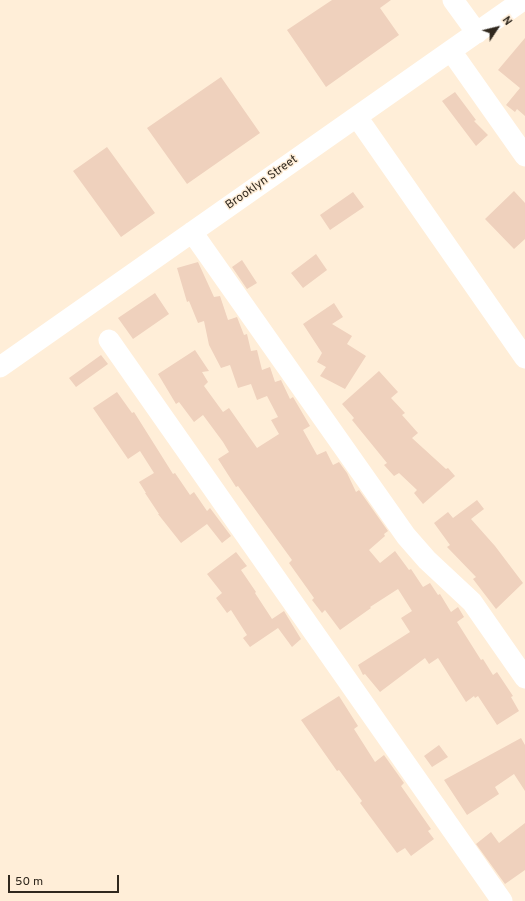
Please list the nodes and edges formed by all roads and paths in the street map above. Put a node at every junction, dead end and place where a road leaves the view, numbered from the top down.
1 (453, 0) edge
2 (523, 0) edge
3 (477, 33) junction
4 (451, 51) junction
5 (357, 117) junction
6 (525, 156) edge
7 (192, 232) junction
8 (109, 340) dead end
9 (525, 358) edge
10 (0, 367) edge
11 (525, 678) edge
12 (502, 901) edge

1 - 3 street
2 - 3 street, Brooklyn Street
3 - 4 street, Brooklyn Street
4 - 5 street, Brooklyn Street
4 - 6 street
5 - 7 street, Brooklyn Street
5 - 9 street
7 - 10 street, Brooklyn Street
7 - 11 street
8 - 12 street

